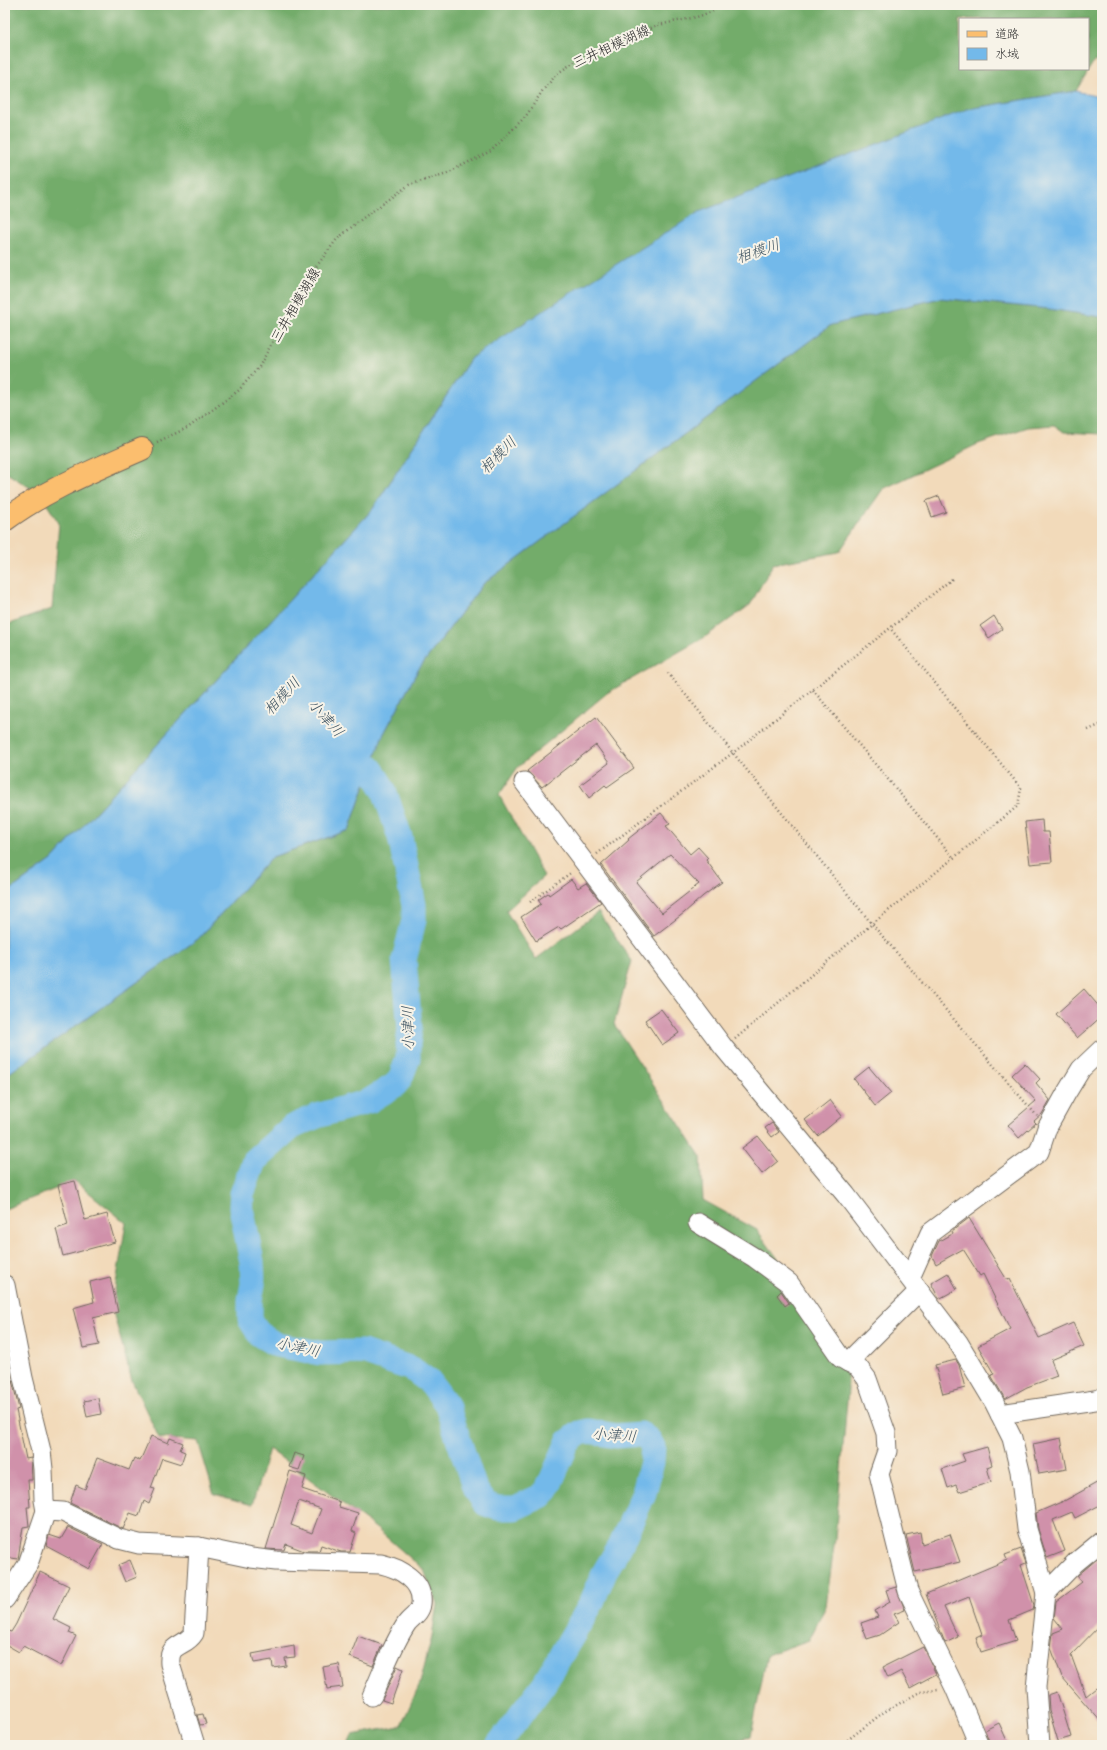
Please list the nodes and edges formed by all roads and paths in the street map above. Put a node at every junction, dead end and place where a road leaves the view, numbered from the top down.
1 (722, 5) edge
2 (142, 450) joint
3 (5, 520) edge
4 (952, 579) dead end
5 (890, 628) junction
6 (668, 673) dead end
7 (813, 690) junction
8 (1102, 724) edge
9 (1088, 730) dead end
10 (734, 752) junction
11 (524, 782) dead end
12 (954, 858) junction
13 (585, 863) junction
14 (530, 902) dead end
15 (872, 924) junction
16 (724, 1048) junction
17 (1102, 1049) edge
18 (1047, 1128) junction
19 (698, 1223) dead end
20 (914, 1284) junction
21 (5, 1285) edge
22 (848, 1362) junction
23 (1102, 1398) edge
24 (1000, 1414) junction
25 (46, 1511) junction
26 (1102, 1542) edge
27 (199, 1547) junction
28 (1046, 1593) junction
29 (5, 1599) edge
30 (955, 1688) junction
31 (372, 1696) dead end
32 (195, 1745) edge
33 (841, 1745) edge
34 (979, 1745) edge
35 (1040, 1745) edge

1 - 2 path, 三井相模湖線
2 - 3 main road
4 - 5 path
5 - 7 path
5 - 12 path
6 - 10 path
7 - 10 path
7 - 12 path
8 - 9 path
10 - 13 path
10 - 15 path
11 - 13 street
12 - 15 path
13 - 14 path
13 - 16 street
15 - 16 path
15 - 18 path
16 - 20 street
17 - 18 street
18 - 20 street
19 - 22 street
20 - 22 street
20 - 24 street
21 - 25 street
22 - 30 street
23 - 24 street
24 - 28 street
25 - 27 street
25 - 29 street
26 - 28 street
27 - 31 street
27 - 32 street
28 - 35 street
30 - 33 path
30 - 34 street

